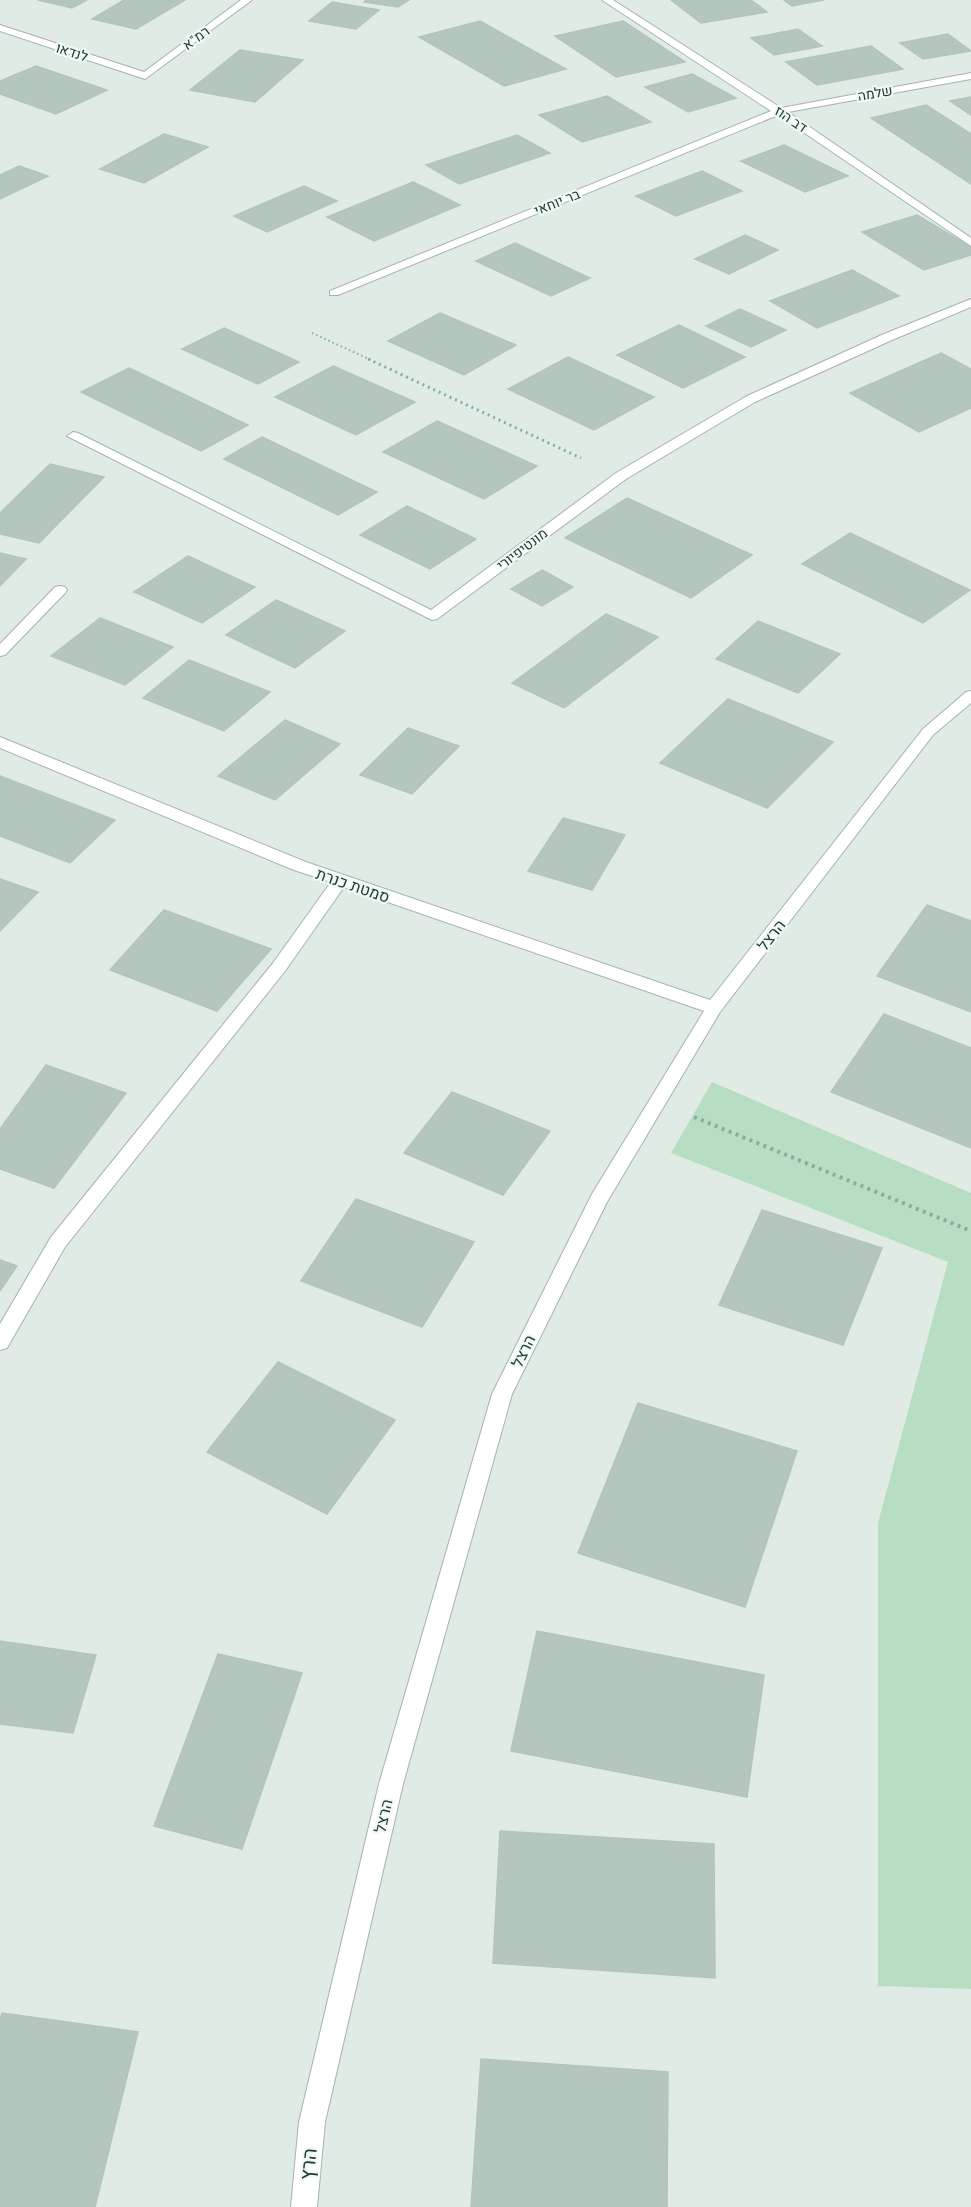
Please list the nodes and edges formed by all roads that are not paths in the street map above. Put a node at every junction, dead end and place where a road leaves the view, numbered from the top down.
1 (247, 0) edge
2 (607, 0) edge
3 (0, 28) edge
4 (145, 76) joint
5 (971, 76) edge
6 (779, 111) junction
7 (971, 243) edge
8 (334, 293) dead end
9 (971, 303) edge
10 (73, 436) dead end
11 (60, 590) dead end
12 (0, 652) edge
13 (971, 695) edge
14 (0, 742) edge
15 (341, 880) junction
16 (714, 1008) junction
17 (0, 1342) edge
18 (312, 2122) joint
19 (304, 2207) edge

1 - 4 street, רמ"א
2 - 6 street, דב הוז
3 - 4 street, לנדאו
5 - 6 street, שלמה
6 - 7 street, דב הוז
6 - 8 street, בר יוחאי
9 - 10 street, מונטיפיורי
11 - 12 street
13 - 16 street, הרצל
14 - 15 street, סמטת כנרת
15 - 16 street, סמטת כנרת
15 - 17 street
16 - 18 street, הרצל
18 - 19 street, הרץ

